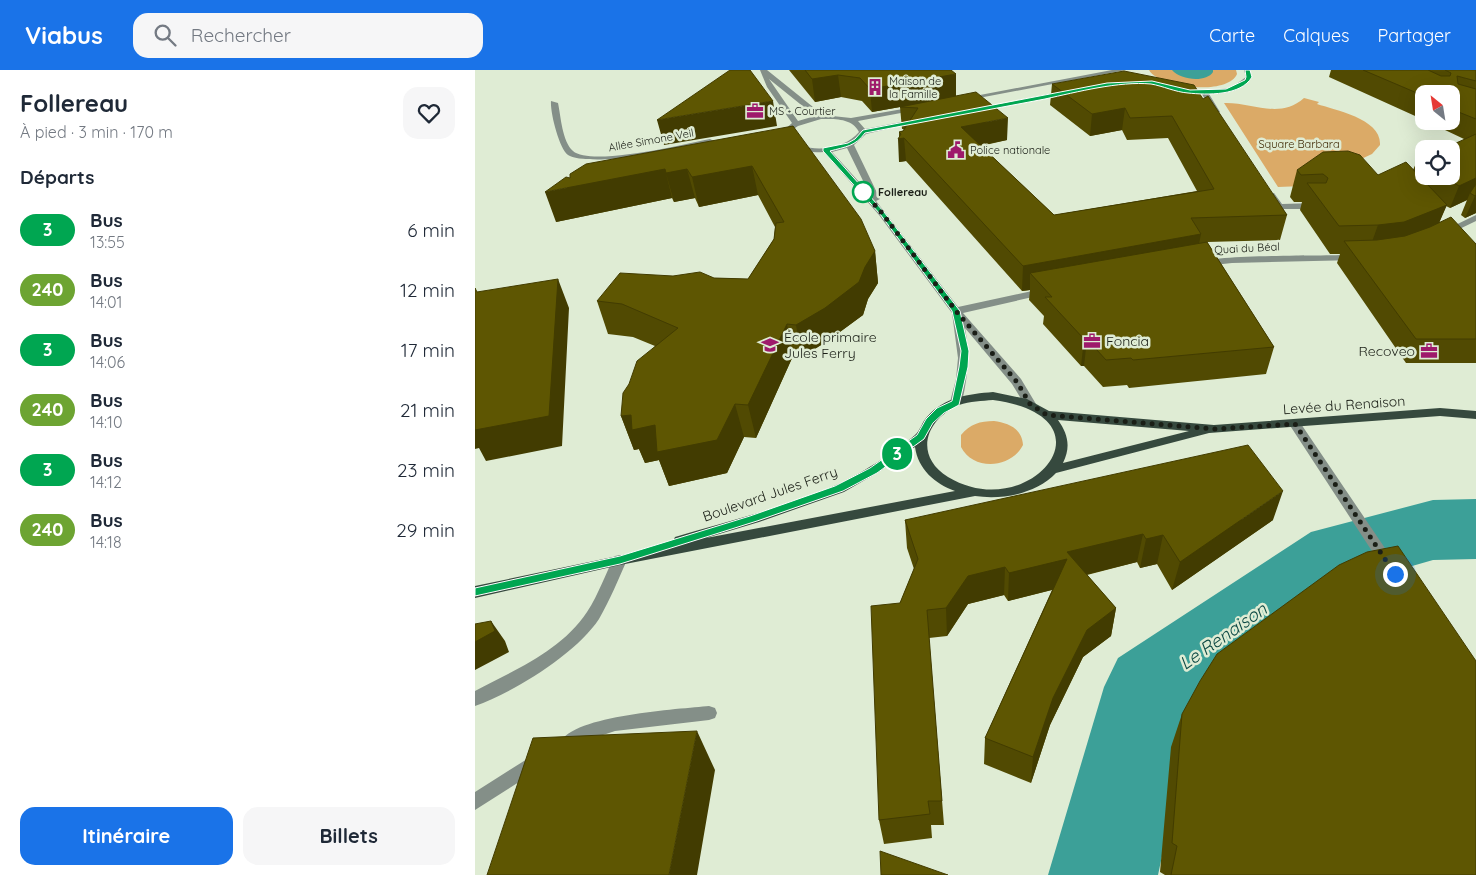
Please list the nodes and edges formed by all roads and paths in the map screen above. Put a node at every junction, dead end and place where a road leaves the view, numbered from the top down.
1 (762, 70) edge
2 (1123, 70) edge
3 (1247, 70) edge
4 (1014, 90) junction
5 (1076, 91) edge
6 (1190, 92) edge
7 (1204, 92) junction
8 (983, 95) junction
9 (1028, 100) junction
10 (954, 101) edge
11 (554, 103) dead end
12 (925, 106) edge
13 (996, 106) junction
14 (967, 112) edge
15 (821, 117) junction
16 (1219, 117) edge
17 (928, 119) edge
18 (852, 120) junction
19 (793, 126) junction
20 (779, 130) edge
21 (863, 132) junction
22 (723, 139) edge
23 (787, 140) junction
24 (775, 143) edge
25 (850, 145) junction
26 (805, 149) junction
27 (826, 150) junction
28 (786, 152) edge
29 (1268, 190) edge
30 (1315, 206) edge
31 (882, 213) junction
32 (1476, 218) edge
33 (1434, 238) edge
34 (1368, 258) edge
35 (1193, 264) edge
36 (1054, 290) edge
37 (956, 311) junction
38 (956, 402) junction
39 (1030, 404) junction
40 (1047, 415) junction
41 (1476, 415) edge
42 (1295, 424) junction
43 (1214, 429) junction
44 (921, 437) junction
45 (1052, 470) junction
46 (974, 492) junction
47 (620, 560) junction
48 (1394, 573) edge
49 (475, 592) edge
50 (475, 699) edge
51 (709, 712) dead end
52 (475, 802) edge

1 - 15 street
1 - 19 street
2 - 4 street
3 - 7 street
4 - 8 street
4 - 9 street
5 - 9 street
6 - 7 street
7 - 16 street
8 - 10 street
8 - 13 street
9 - 13 street
11 - 22 street, Allée Simone Veil
12 - 18 street
13 - 14 street
15 - 18 street
15 - 19 street
17 - 21 street
18 - 21 street
19 - 20 street
19 - 23 street
21 - 25 street
23 - 24 street
23 - 26 street
25 - 27 street
25 - 31 street
26 - 27 street
26 - 28 street
27 - 31 street
29 - 30 street
31 - 37 street
32 - 33 street
34 - 35 street, Quai du Béal
36 - 37 street
37 - 38 street
37 - 39 street
38 - 39 main road
38 - 44 main road
39 - 40 main road
40 - 43 main road, Levée du Renaison
40 - 45 main road
41 - 42 main road, Levée du Renaison
42 - 43 main road, Levée du Renaison
42 - 48 street
43 - 45 main road, Levée du Renaison
44 - 46 main road
44 - 47 main road, Boulevard Jules Ferry
45 - 46 main road
46 - 47 main road, Boulevard Jules Ferry
47 - 49 main road, Boulevard Jules Ferry
47 - 50 street
51 - 52 street

